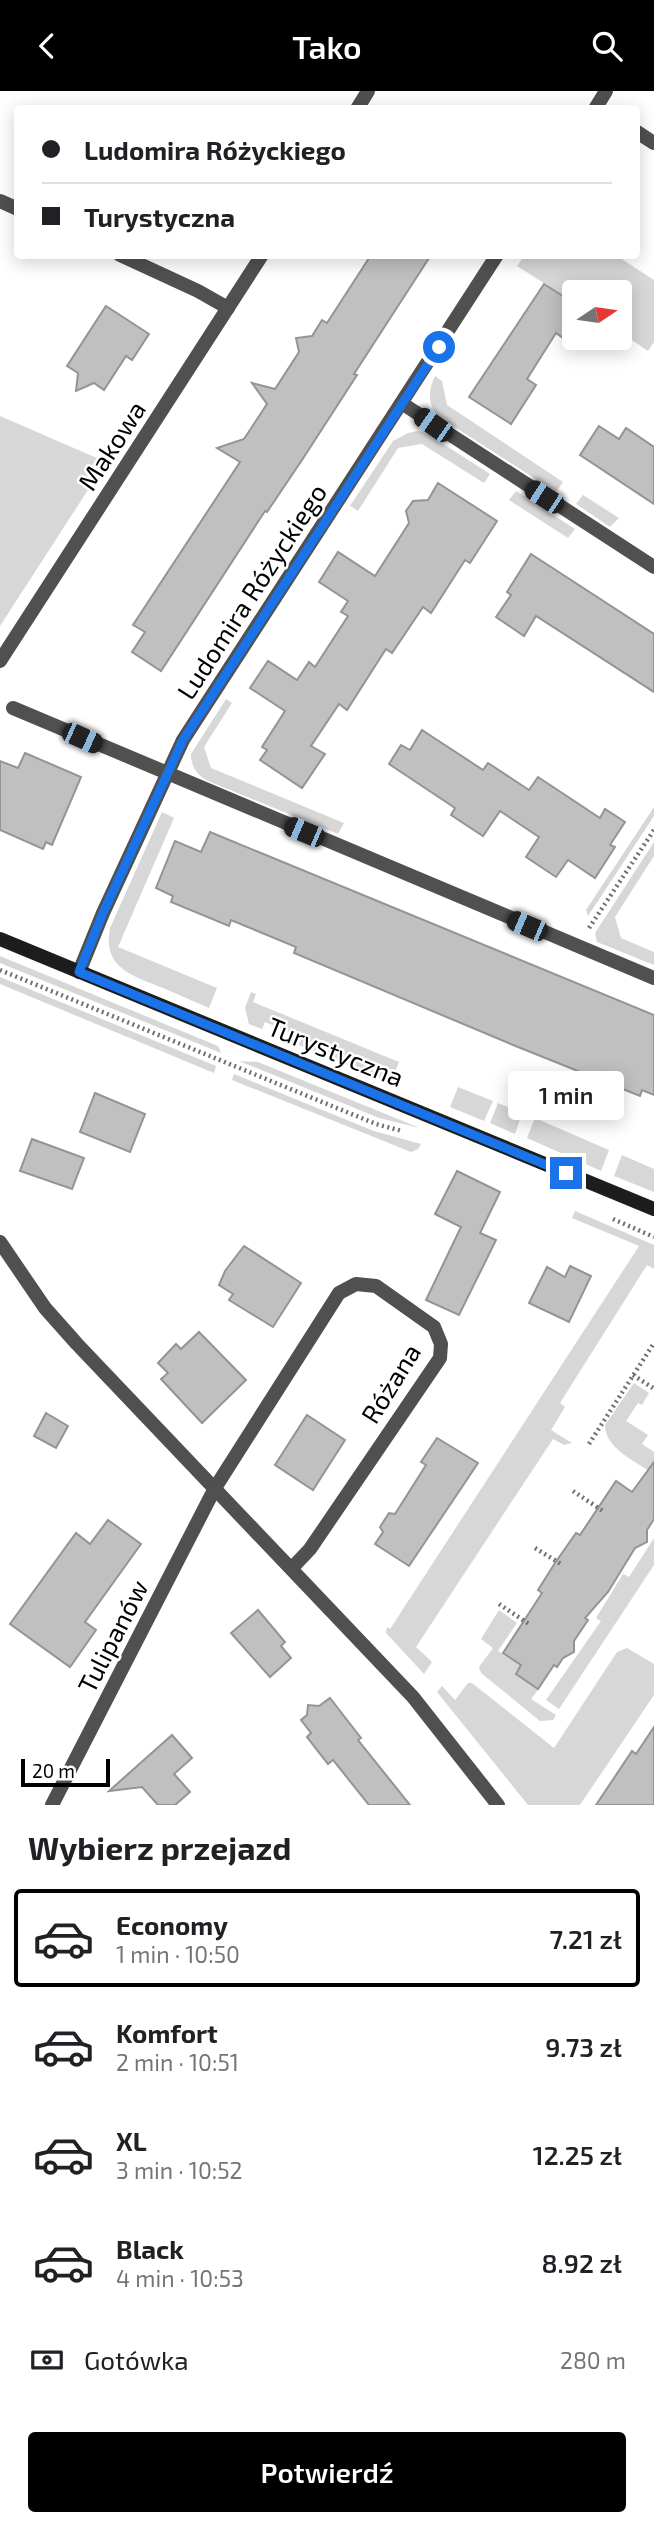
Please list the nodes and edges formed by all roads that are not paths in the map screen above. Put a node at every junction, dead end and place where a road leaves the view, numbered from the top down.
1 (129, 259) edge
2 (259, 259) edge
3 (494, 259) edge
4 (228, 308) junction
5 (403, 404) junction
6 (654, 567) edge
7 (0, 661) edge
8 (13, 708) dead end
9 (166, 774) junction
10 (0, 939) edge
11 (79, 972) junction
12 (654, 978) edge
13 (654, 1209) edge
14 (0, 1241) edge
15 (215, 1489) junction
16 (292, 1568) junction
17 (52, 1805) edge
18 (498, 1805) edge

1 - 4 street
2 - 4 street, Makowa
3 - 5 street, Ludomira Różyckiego
4 - 7 street, Makowa
5 - 6 street
5 - 9 street, Ludomira Różyckiego
8 - 9 street
9 - 11 street, Ludomira Różyckiego
9 - 12 street
10 - 11 street, Turystyczna
11 - 13 street, Turystyczna
14 - 15 street
15 - 16 street
15 - 16 street, Różana
15 - 17 street, Tulipanów
16 - 18 street

